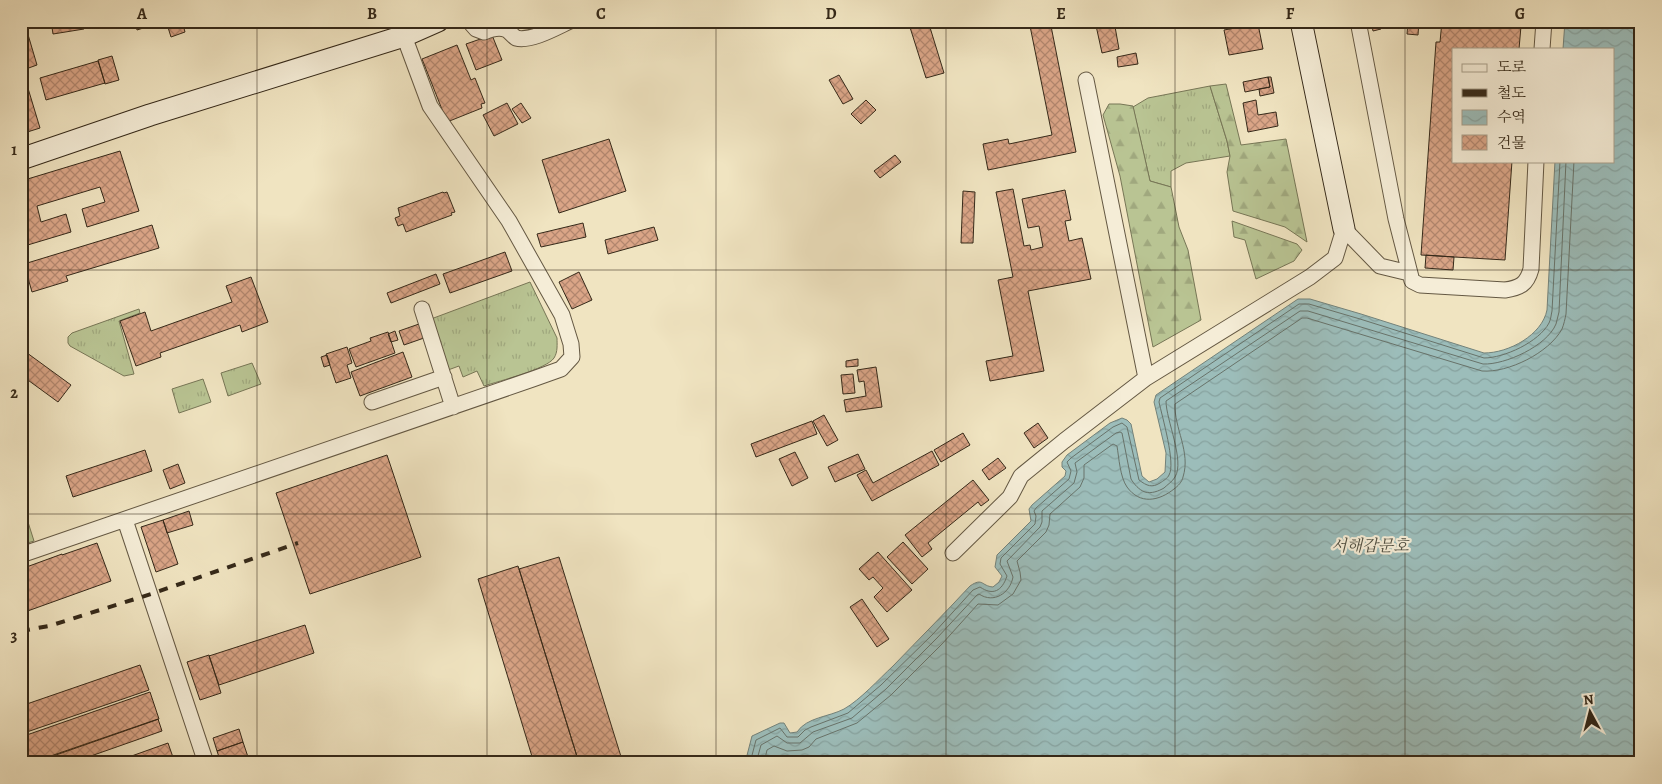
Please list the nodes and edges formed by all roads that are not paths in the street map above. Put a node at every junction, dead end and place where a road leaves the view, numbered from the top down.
1 (438, 21) edge
2 (469, 21) edge
3 (570, 21) edge
4 (1301, 21) edge
5 (1358, 21) edge
6 (1544, 21) edge
7 (404, 36) junction
8 (1542, 48) edge
9 (1086, 80) dead end
10 (21, 159) edge
11 (1536, 162) edge
12 (1344, 229) junction
13 (1409, 273) junction
14 (422, 309) dead end
15 (444, 378) junction
16 (1146, 378) junction
17 (372, 402) dead end
18 (454, 407) junction
19 (125, 520) junction
20 (953, 553) dead end
21 (21, 554) edge
22 (206, 763) edge

1 - 7 street
2 - 3 street
4 - 12 street
5 - 13 street
6 - 8 street
7 - 10 street
7 - 18 street
9 - 16 street
11 - 13 street
12 - 13 street
12 - 16 street
14 - 15 street
15 - 17 street
15 - 18 street
16 - 20 street
18 - 19 street
19 - 21 street
19 - 22 street

